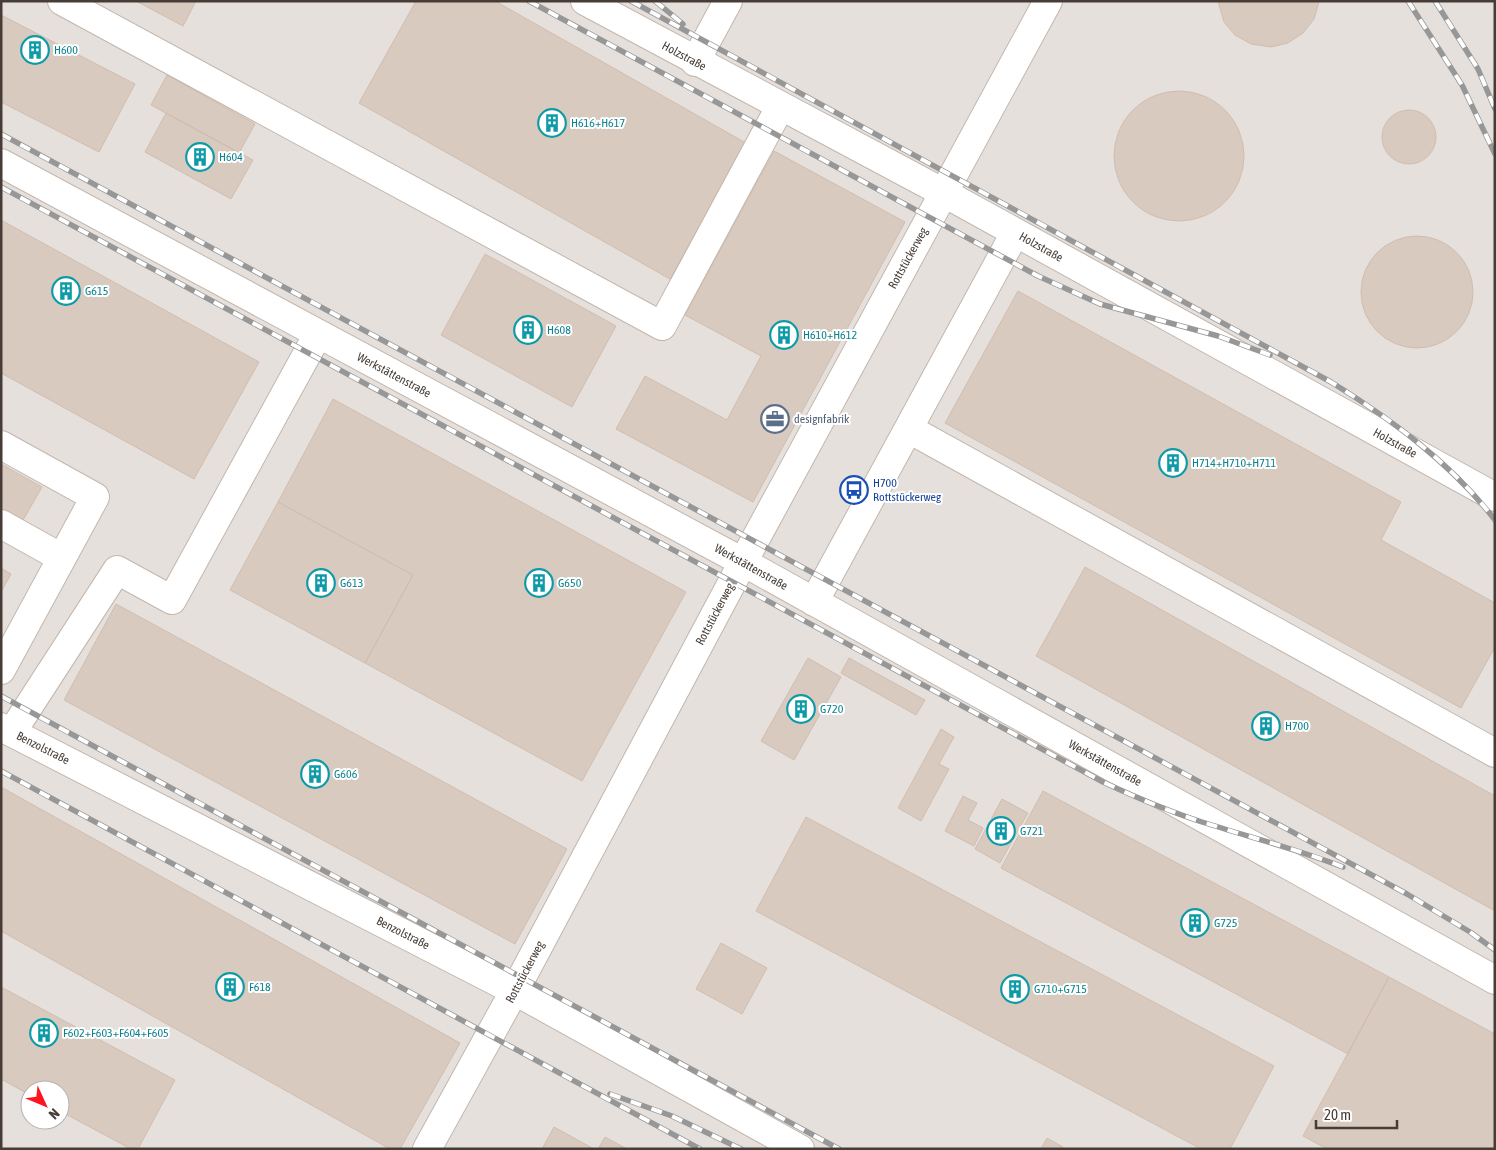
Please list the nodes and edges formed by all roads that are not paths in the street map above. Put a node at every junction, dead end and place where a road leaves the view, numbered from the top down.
1 (62, 1) edge
2 (584, 1) edge
3 (728, 1) edge
4 (1048, 1) edge
5 (695, 62) junction
6 (780, 107) junction
7 (1, 164) edge
8 (944, 194) junction
9 (1015, 233) junction
10 (318, 334) junction
11 (909, 429) junction
12 (1, 445) edge
13 (1495, 498) edge
14 (1, 524) edge
15 (62, 558) junction
16 (743, 562) junction
17 (814, 602) junction
18 (1, 670) edge
19 (7, 730) edge
20 (1495, 753) edge
21 (1495, 980) edge
22 (515, 991) junction
23 (427, 1149) edge
24 (800, 1149) edge

1 - 6 street
2 - 5 street, Holzstraße
3 - 5 street
4 - 8 street, Rottstückerweg
5 - 6 street, Holzstraße
6 - 8 street, Holzstraße
7 - 10 street, Werkstättenstraße
8 - 9 street, Holzstraße
8 - 16 street, Rottstückerweg
9 - 11 street
9 - 13 street, Holzstraße
10 - 16 street, Werkstättenstraße
10 - 19 street
11 - 17 street
11 - 20 street
12 - 15 street
14 - 15 street
15 - 18 street
16 - 17 street, Werkstättenstraße
16 - 22 street, Rottstückerweg
17 - 21 street, Werkstättenstraße
19 - 22 street, Benzolstraße
22 - 23 street, Rottstückerweg
22 - 24 street, Benzolstraße

